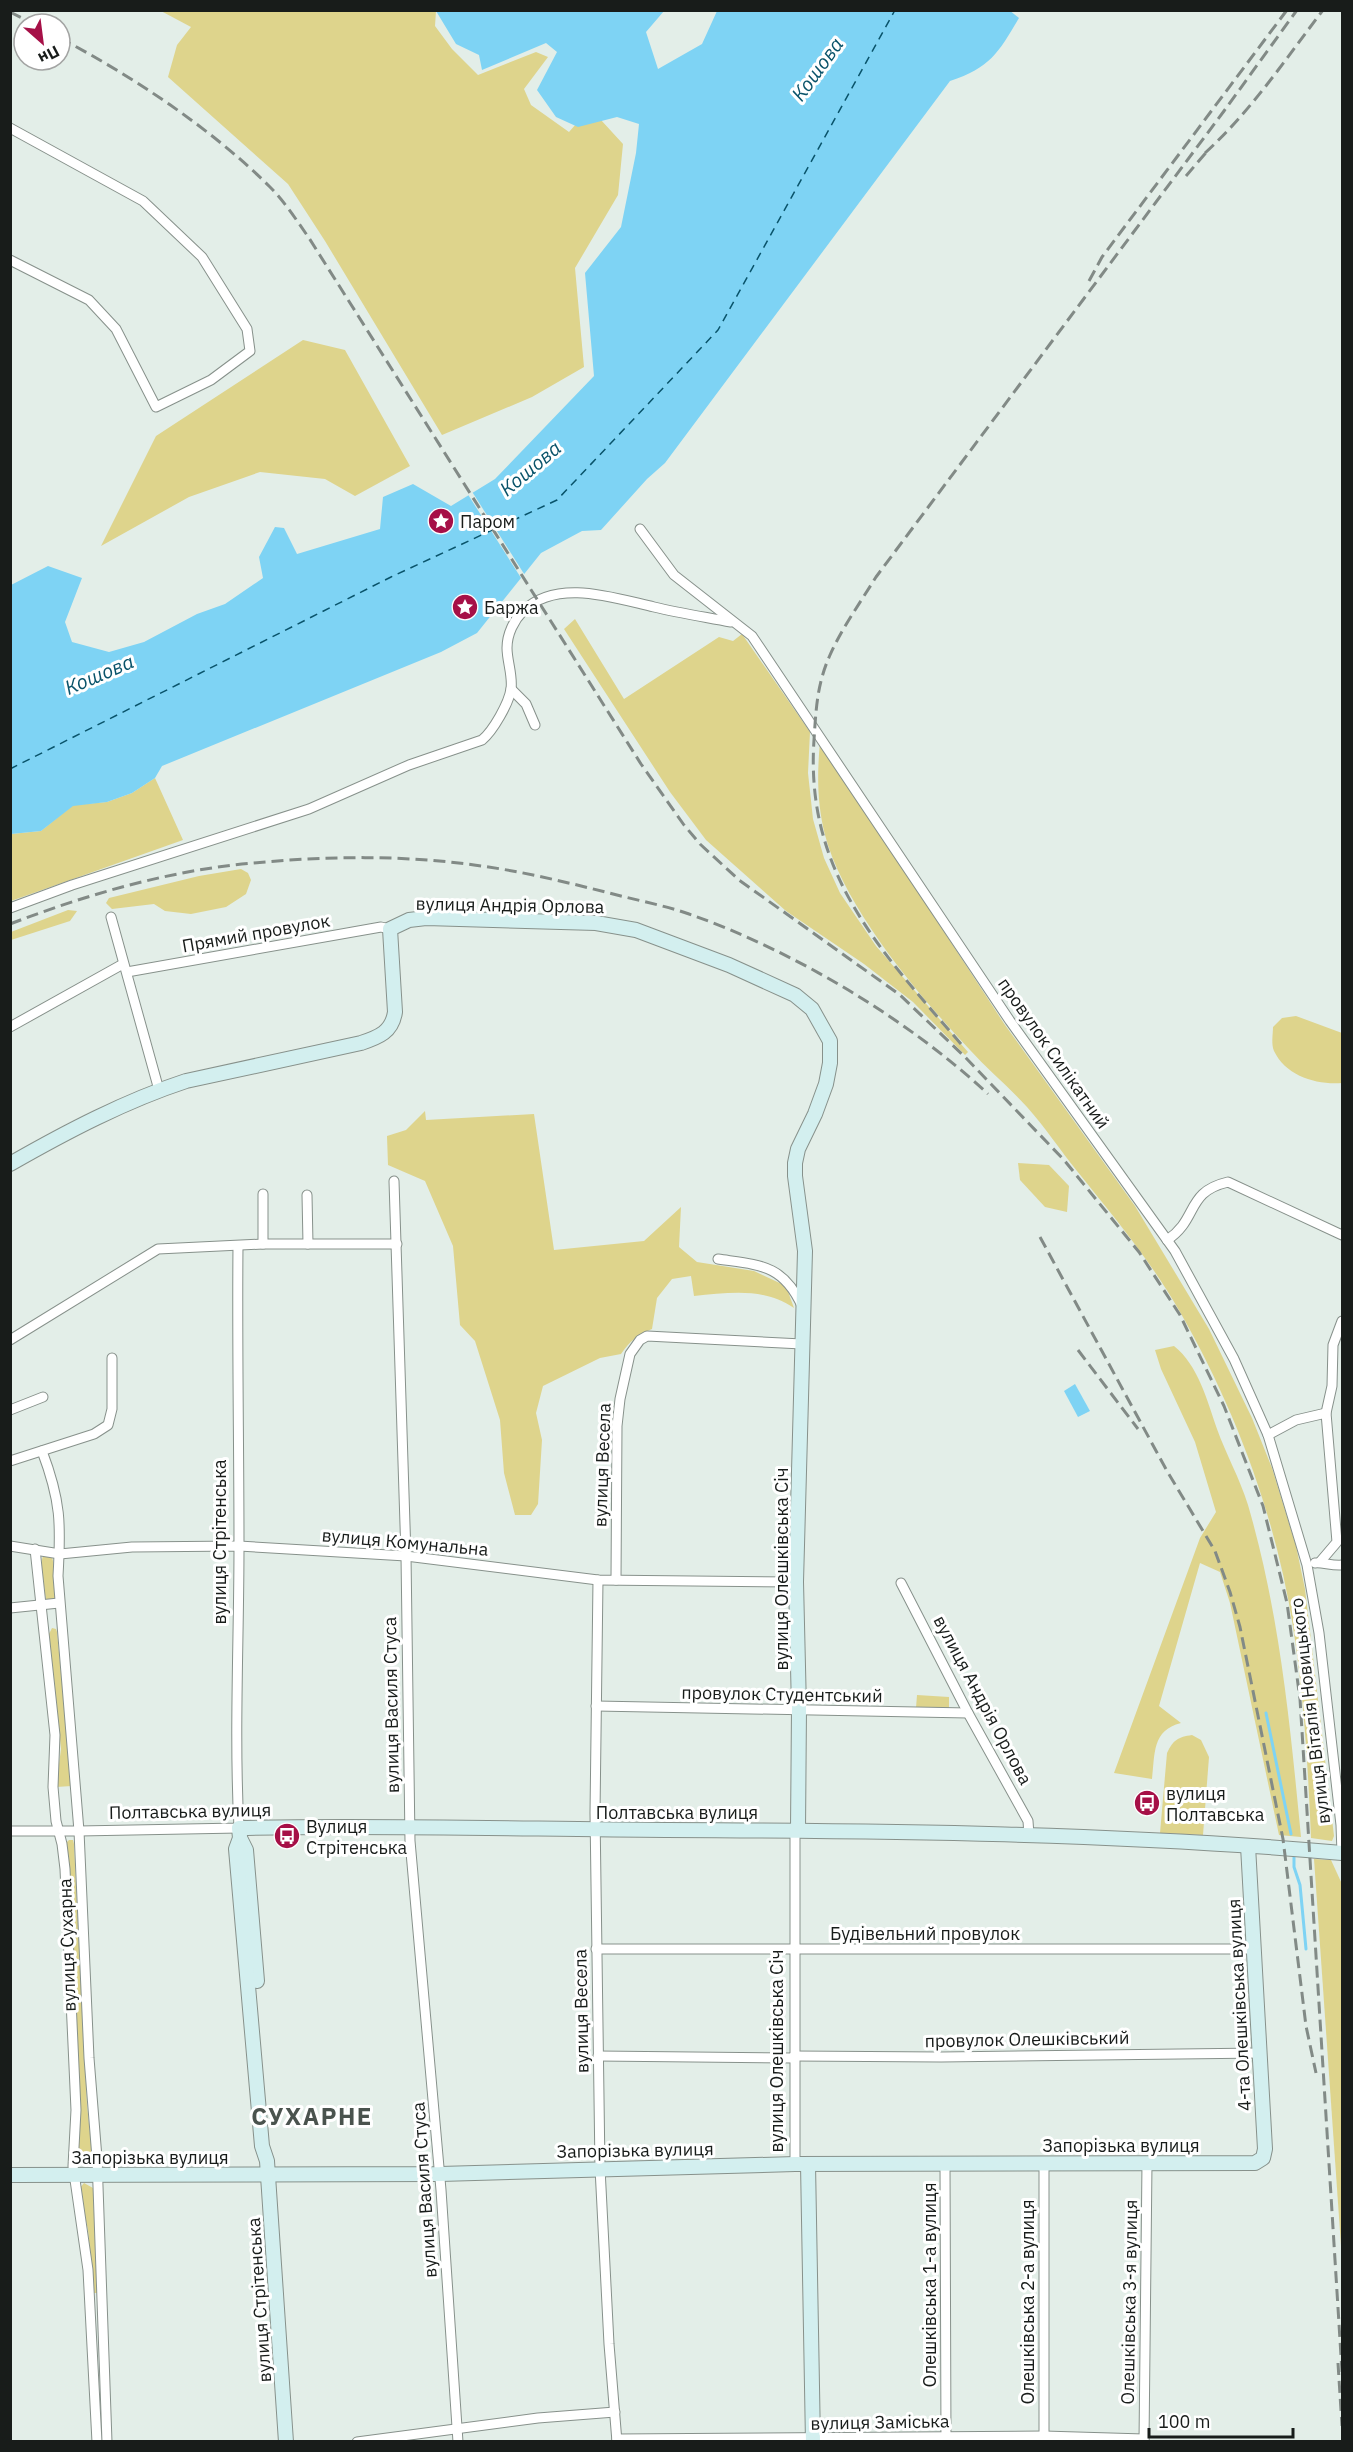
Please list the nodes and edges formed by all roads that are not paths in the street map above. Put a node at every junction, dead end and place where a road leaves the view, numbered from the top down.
1 (10, 128) edge
2 (10, 260) edge
3 (640, 529) dead end
4 (733, 622) junction
5 (511, 689) junction
6 (535, 724) dead end
7 (10, 908) edge
8 (111, 917) dead end
9 (390, 929) junction
10 (125, 968) junction
11 (10, 1027) edge
12 (159, 1089) junction
13 (10, 1164) edge
14 (394, 1181) dead end
15 (263, 1194) dead end
16 (307, 1195) dead end
17 (1342, 1235) edge
18 (1167, 1240) junction
19 (263, 1244) junction
20 (308, 1244) junction
21 (397, 1244) junction
22 (238, 1246) junction
23 (718, 1259) dead end
24 (802, 1308) junction
25 (1342, 1321) edge
26 (10, 1341) edge
27 (802, 1344) junction
28 (112, 1358) dead end
29 (43, 1396) dead end
30 (10, 1410) edge
31 (1326, 1413) junction
32 (1268, 1435) junction
33 (42, 1451) junction
34 (10, 1461) edge
35 (10, 1546) edge
36 (239, 1546) junction
37 (1340, 1546) edge
38 (35, 1549) junction
39 (60, 1554) junction
40 (406, 1556) junction
41 (1320, 1562) junction
42 (1307, 1565) junction
43 (1342, 1565) edge
44 (597, 1580) junction
45 (616, 1580) junction
46 (796, 1582) junction
47 (901, 1583) dead end
48 (59, 1603) junction
49 (42, 1604) junction
50 (10, 1608) edge
51 (596, 1706) junction
52 (799, 1709) junction
53 (968, 1713) junction
54 (410, 1827) junction
55 (595, 1829) junction
56 (796, 1830) junction
57 (10, 1831) edge
58 (58, 1832) junction
59 (79, 1832) junction
60 (240, 1833) junction
61 (1029, 1835) junction
62 (1248, 1845) junction
63 (1342, 1853) edge
64 (596, 1949) junction
65 (1254, 1949) junction
66 (793, 1950) junction
67 (1261, 2053) junction
68 (598, 2056) junction
69 (794, 2057) junction
70 (1260, 2161) joint
71 (1044, 2163) junction
72 (1147, 2163) junction
73 (268, 2164) junction
74 (802, 2164) junction
75 (945, 2164) junction
76 (600, 2168) junction
77 (440, 2174) junction
78 (10, 2175) edge
79 (74, 2175) junction
80 (97, 2175) junction
81 (615, 2412) junction
82 (457, 2429) junction
83 (946, 2439) edge
84 (1044, 2439) edge
85 (617, 2440) edge
86 (813, 2440) edge
87 (1144, 2440) edge
88 (97, 2442) edge
89 (108, 2442) edge
90 (286, 2442) edge
91 (357, 2442) edge
92 (458, 2442) edge

1 - 2 street
3 - 4 street, провулок Силікатний
4 - 5 street
4 - 18 street, провулок Силікатний
5 - 6 street
5 - 7 street
8 - 10 street
9 - 10 street, Прямий провулок
9 - 12 street
9 - 24 street, вулиця Андрія Орлова
10 - 11 street, Прямий провулок
10 - 12 street
12 - 13 street
14 - 21 street, вулиця Василя Стуса
15 - 19 street
16 - 20 street
17 - 18 street
18 - 32 street, провулок Силікатний
19 - 20 street
19 - 22 street
20 - 21 street
21 - 40 street, вулиця Василя Стуса
22 - 26 street
22 - 36 street, вулиця Стрітенська
23 - 24 street
24 - 27 street, вулиця Олешківська Січ
25 - 31 street
27 - 45 street, вулиця Весела
27 - 46 street, вулиця Олешківська Січ
28 - 33 street
29 - 30 street
31 - 32 street
31 - 37 street
32 - 42 street, провулок Силікатний
33 - 34 street
33 - 39 street, вулиця Сухарна
35 - 38 street, вулиця Комунальна
36 - 39 street, вулиця Комунальна
36 - 40 street, вулиця Комунальна
36 - 60 street, вулиця Стрітенська
37 - 41 street
38 - 39 street, вулиця Комунальна
38 - 49 street, вулиця Сухарна
39 - 48 street, вулиця Сухарна
40 - 44 street, вулиця Комунальна
40 - 54 street, вулиця Василя Стуса
41 - 42 street
41 - 43 street
42 - 63 street, вулиця Віталія Новицького
44 - 45 street, вулиця Комунальна
44 - 51 street, вулиця Весела
45 - 46 street, вулиця Комунальна
46 - 52 street, вулиця Олешківська Січ
47 - 53 street, вулиця Андрія Орлова
48 - 49 street
48 - 59 street, вулиця Сухарна
49 - 50 street
49 - 58 street, вулиця Сухарна
51 - 52 street, провулок Студентський
51 - 55 street, вулиця Весела
52 - 53 street, провулок Студентський
52 - 56 street, вулиця Олешківська Січ
53 - 61 street, вулиця Андрія Орлова
54 - 55 street, Полтавська вулиця
54 - 60 street, Полтавська вулиця
54 - 77 street, вулиця Василя Стуса
55 - 56 street, Полтавська вулиця
55 - 64 street, вулиця Весела
56 - 61 street, Полтавська вулиця
56 - 66 street, вулиця Олешківська Січ
57 - 58 street, Полтавська вулиця
58 - 59 street, Полтавська вулиця
58 - 79 street, вулиця Сухарна
59 - 60 street, Полтавська вулиця
59 - 80 street, вулиця Сухарна
60 - 73 street, вулиця Стрітенська
61 - 62 street, Полтавська вулиця
62 - 63 street, Полтавська вулиця
62 - 65 street, 4-та Олешківська вулиця
64 - 66 street, Будівельний провулок
64 - 68 street, вулиця Весела
65 - 66 street, Будівельний провулок
65 - 67 street, 4-та Олешківська вулиця
66 - 69 street, вулиця Олешківська Січ
67 - 69 street, провулок Олешківський
67 - 70 street, 4-та Олешківська вулиця
68 - 69 street, провулок Олешківський
68 - 76 street, вулиця Весела
69 - 74 street, вулиця Олешківська Січ
70 - 72 street, Запорізька вулиця
71 - 72 street, Запорізька вулиця
71 - 75 street, Запорізька вулиця
71 - 84 street, Олешківська 2-а вулиця
72 - 87 street, Олешківська 3-я вулиця
73 - 77 street, Запорізька вулиця
73 - 80 street, Запорізька вулиця
73 - 90 street, вулиця Стрітенська
74 - 75 street, Запорізька вулиця
74 - 76 street, Запорізька вулиця
74 - 86 street, вулиця Олешківська Січ
75 - 83 street, Олешківська 1-а вулиця
76 - 77 street, Запорізька вулиця
76 - 81 street, вулиця Весела
77 - 82 street, вулиця Василя Стуса
78 - 79 street, Запорізька вулиця
79 - 80 street, Запорізька вулиця
79 - 88 street, вулиця Сухарна
80 - 89 street, вулиця Сухарна
81 - 82 street
81 - 85 street, вулиця Весела
82 - 91 street
82 - 92 street, вулиця Василя Стуса
83 - 84 street, вулиця Заміська
83 - 86 street, вулиця Заміська
84 - 87 street, вулиця Заміська
85 - 86 street, вулиця Заміська

